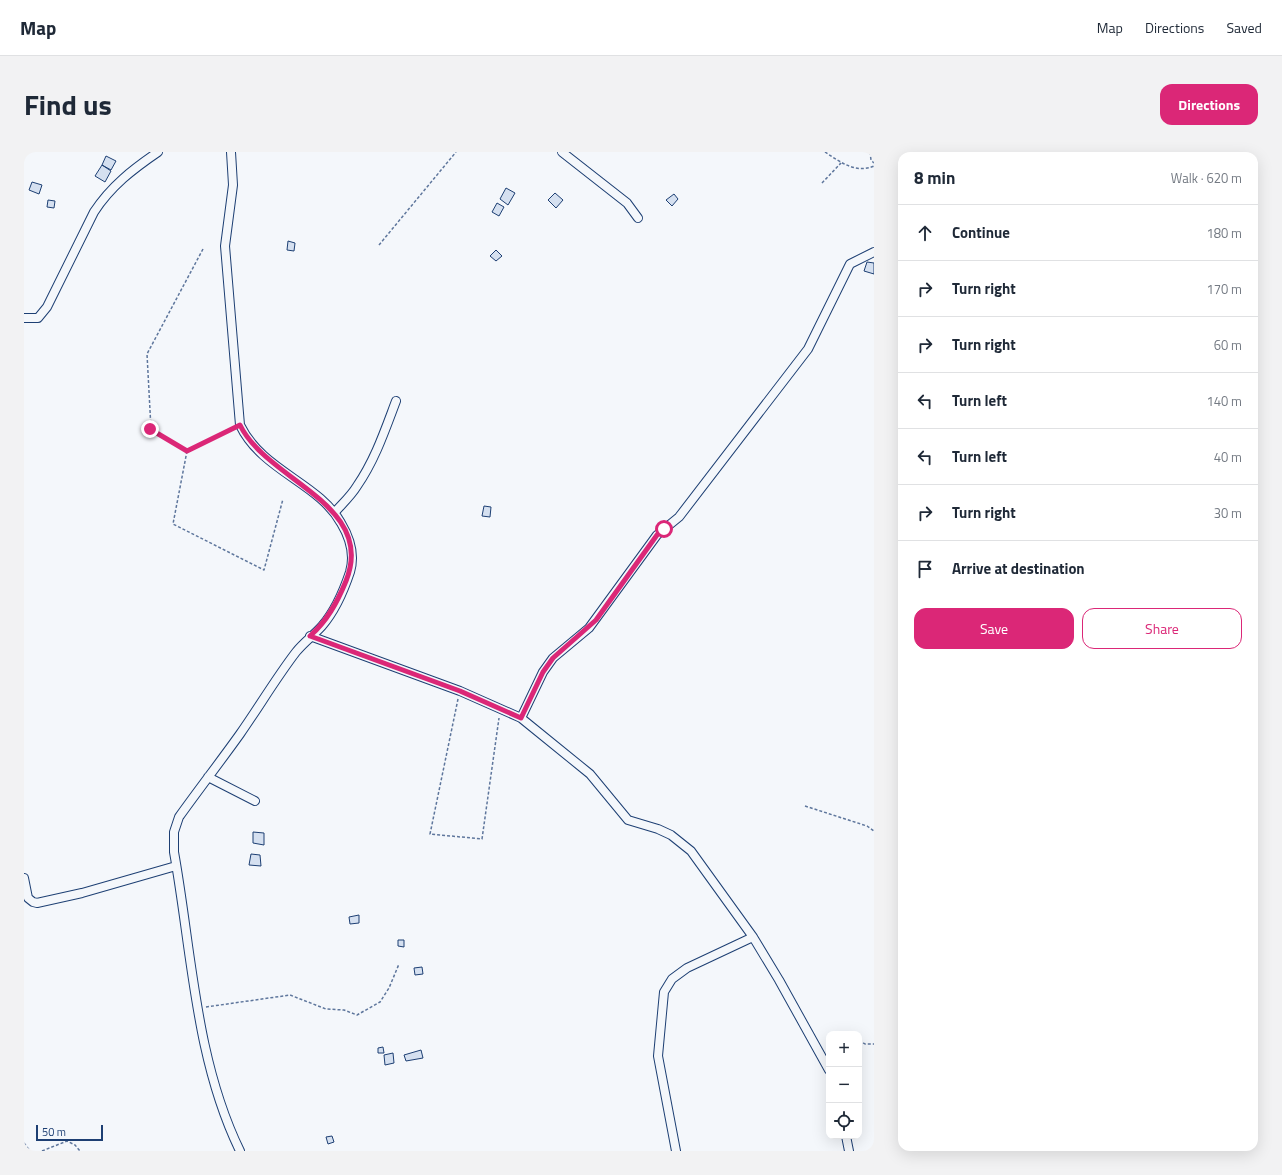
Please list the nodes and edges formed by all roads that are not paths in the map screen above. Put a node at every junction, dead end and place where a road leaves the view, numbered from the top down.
1 (158, 152) edge
2 (232, 152) edge
3 (562, 152) edge
4 (638, 218) dead end
5 (874, 252) edge
6 (24, 318) edge
7 (396, 401) dead end
8 (334, 512) junction
9 (310, 636) junction
10 (521, 718) junction
11 (208, 777) junction
12 (255, 801) dead end
13 (176, 866) junction
14 (24, 878) edge
15 (753, 937) junction
16 (827, 1067) edge
17 (847, 1139) edge
18 (240, 1151) edge
19 (676, 1151) edge
20 (849, 1151) edge

1 - 6 street
2 - 8 street
3 - 4 street
5 - 10 street
7 - 8 street
8 - 9 street
9 - 10 street
9 - 11 street
10 - 15 street
11 - 12 street
11 - 13 street
13 - 14 street
13 - 18 street
15 - 16 street
15 - 19 street
17 - 20 street

